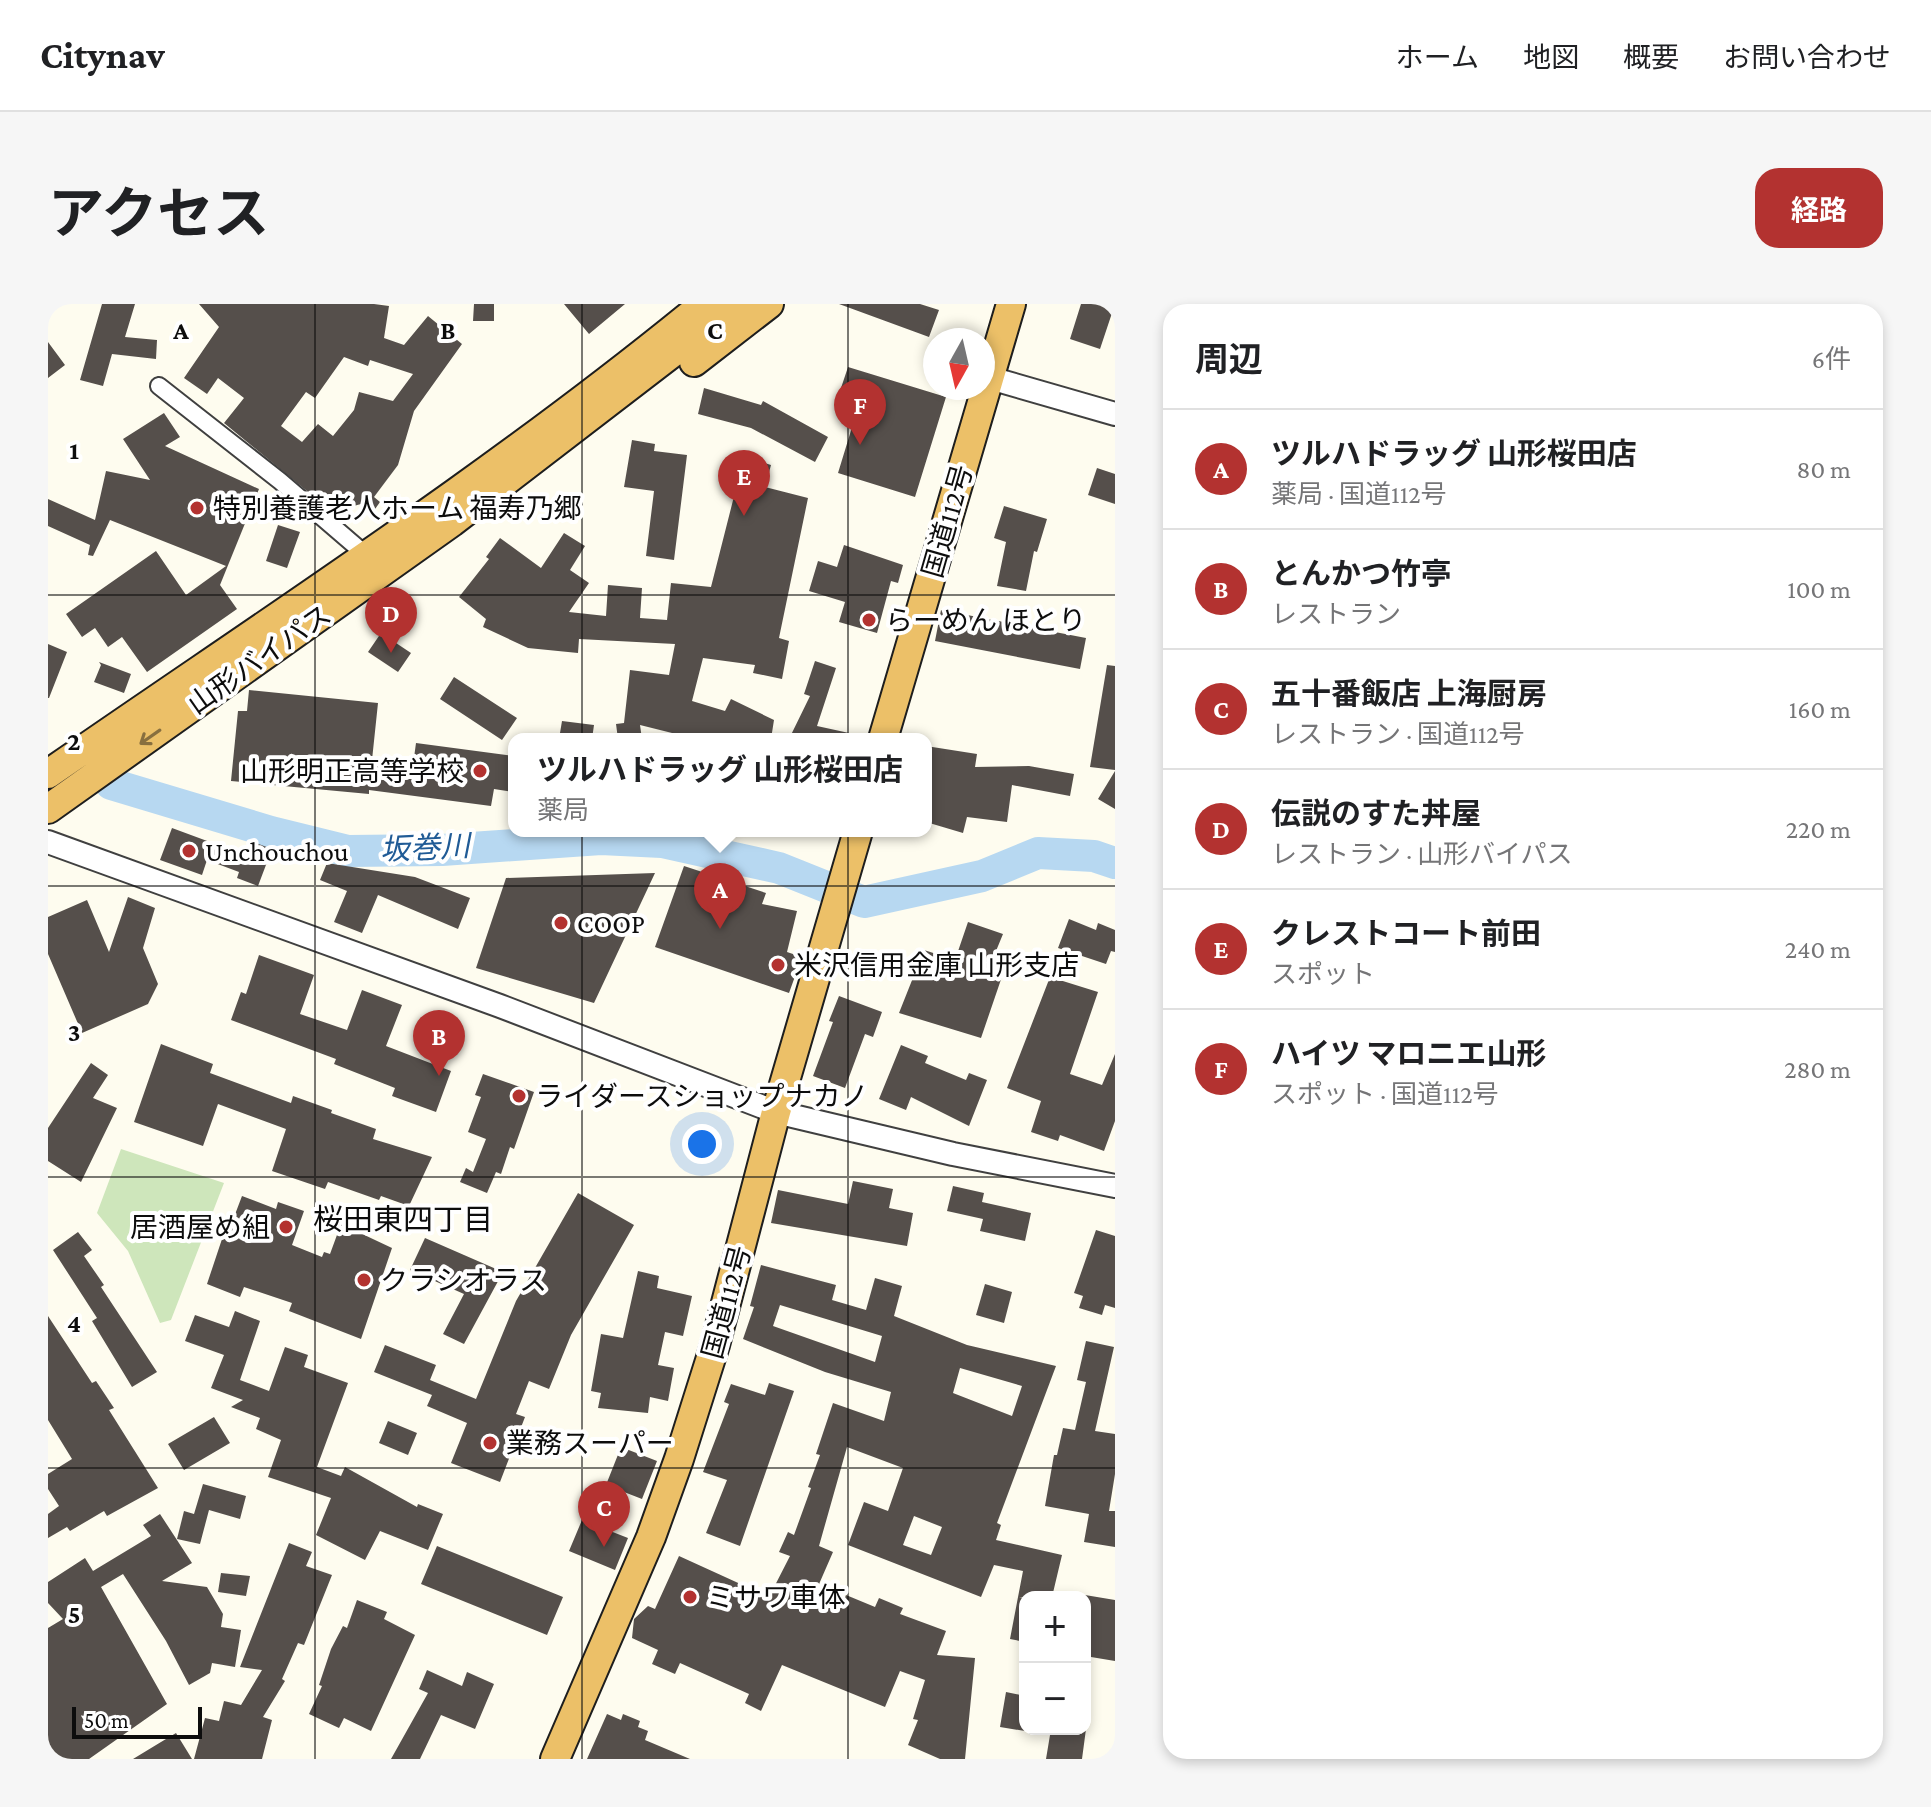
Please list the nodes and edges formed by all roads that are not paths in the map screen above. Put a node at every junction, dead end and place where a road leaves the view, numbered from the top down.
1 (683, 304) edge
2 (704, 304) edge
3 (736, 304) edge
4 (769, 304) edge
5 (1011, 304) edge
6 (995, 360) edge
7 (640, 368) junction
8 (995, 379) edge
9 (159, 386) dead end
10 (983, 400) edge
11 (1115, 414) edge
12 (408, 527) junction
13 (366, 555) junction
14 (396, 561) junction
15 (885, 733) edge
16 (48, 774) edge
17 (48, 809) edge
18 (856, 837) edge
19 (48, 842) edge
20 (776, 1112) junction
21 (1115, 1186) edge
22 (555, 1759) edge

1 - 12 highway
2 - 7 highway, 山形バイパス
3 - 7 highway, 山形バイパス
4 - 14 highway
5 - 6 highway, 国道112号
7 - 12 highway, 山形バイパス
7 - 14 highway, 山形バイパス
8 - 11 street
9 - 13 street
10 - 15 highway, 国道112号
12 - 13 highway, 山形バイパス
13 - 16 highway, 山形バイパス
14 -> 17 highway, 山形バイパス
18 - 20 highway, 国道112号
19 - 20 street
20 - 21 street
20 - 22 highway, 国道112号

